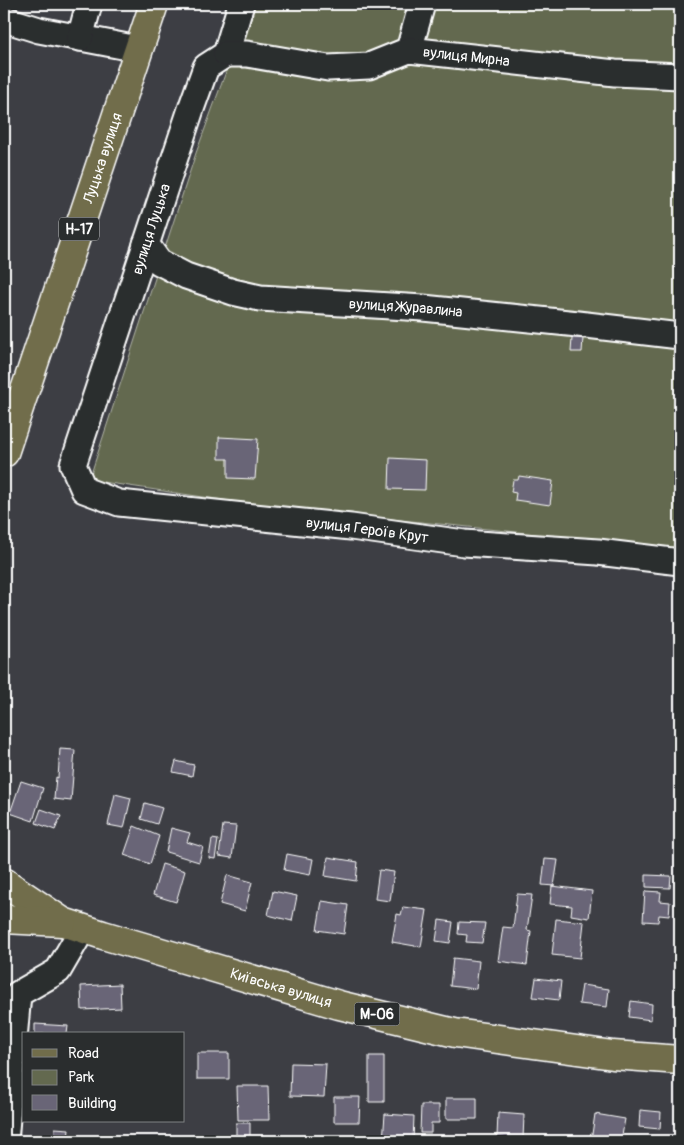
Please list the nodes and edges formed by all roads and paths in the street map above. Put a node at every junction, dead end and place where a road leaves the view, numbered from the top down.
1 (89, 4) edge
2 (154, 4) edge
3 (241, 4) edge
4 (422, 4) edge
5 (4, 19) edge
6 (80, 38) junction
7 (138, 49) junction
8 (409, 50) junction
9 (226, 54) junction
10 (680, 76) edge
11 (146, 244) junction
12 (680, 336) edge
13 (4, 454) edge
14 (73, 465) joint
15 (680, 562) edge
16 (4, 882) edge
17 (4, 919) edge
18 (73, 925) junction
19 (680, 1060) edge
20 (5, 1141) edge

1 - 6 street
2 - 7 main road, Луцька вулиця / Н-17
3 - 9 street
4 - 8 street
5 - 6 street
6 - 7 street
7 - 13 main road, Луцька вулиця / Н-17
8 - 9 street, вулиця Мирна
8 - 10 street, вулиця Мирна
9 - 11 street, вулиця Луцька
11 - 12 street, вулиця Журавлина
11 - 14 street, вулиця Луцька
14 - 15 street, вулиця Героїв Крут
16 - 18 main road, Київська вулиця / М-06
17 - 18 main road, Київська вулиця / М-06
18 - 19 main road, Київська вулиця / М-06
18 - 20 street

